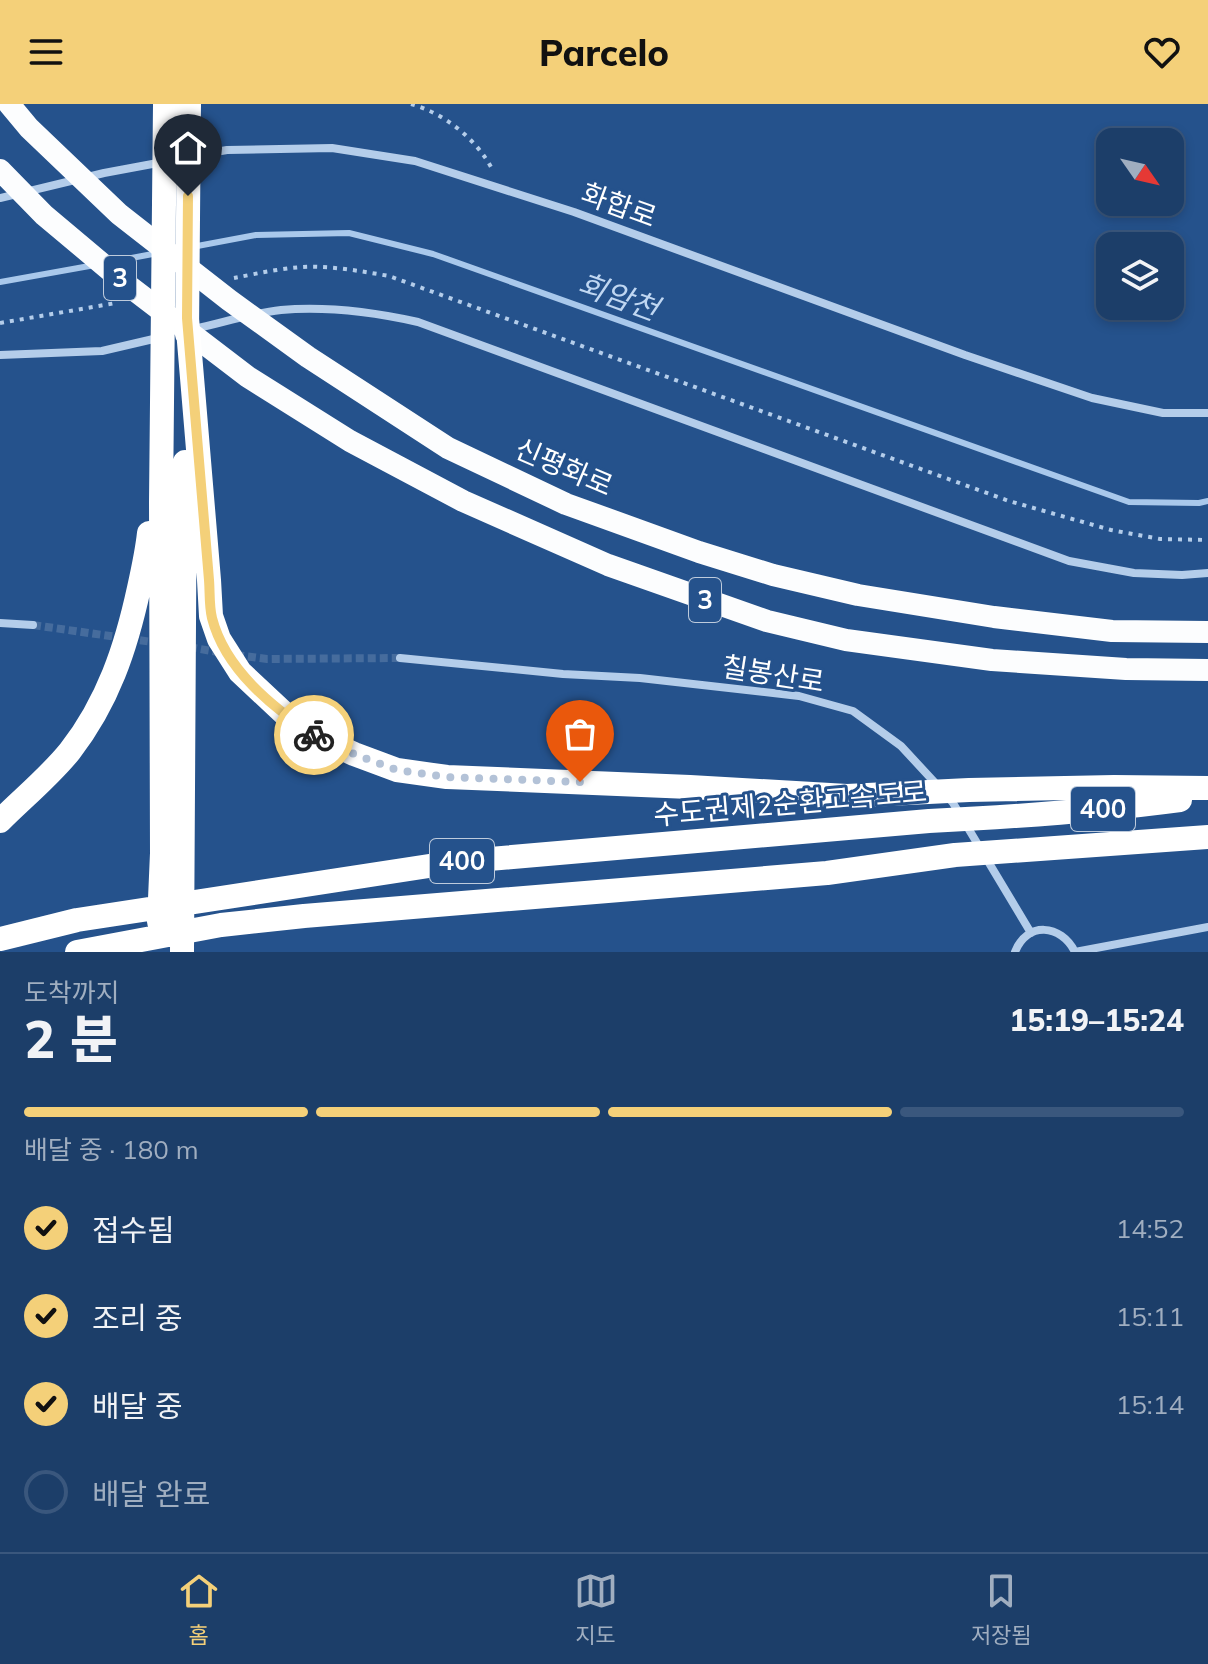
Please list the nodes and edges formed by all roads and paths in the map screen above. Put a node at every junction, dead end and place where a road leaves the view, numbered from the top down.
1 (9, 104) edge
2 (17, 104) edge
3 (165, 104) edge
4 (189, 104) edge
5 (411, 104) edge
6 (0, 113) edge
7 (0, 170) edge
8 (498, 188) junction
9 (0, 198) edge
10 (0, 355) edge
11 (1208, 413) edge
12 (175, 549) junction
13 (1208, 573) edge
14 (0, 623) edge
15 (33, 625) tunnel mouth
16 (1208, 632) edge
17 (400, 658) tunnel mouth
18 (1208, 670) edge
19 (1208, 788) edge
20 (1208, 797) edge
21 (0, 821) edge
22 (1208, 837) edge
23 (172, 853) junction
24 (304, 916) junction
25 (1208, 927) edge
26 (1031, 933) junction
27 (0, 939) edge
28 (77, 952) edge
29 (157, 952) edge
30 (165, 952) edge
31 (182, 952) edge
32 (1015, 952) edge
33 (1075, 952) edge

1 - 16 highway, 신평화로 / 3
2 - 6 street
3 - 12 highway
4 - 12 highway
5 - 8 path
7 - 18 highway, 3
8 - 9 street, 화합로
8 - 11 street, 화합로
10 - 13 street
12 - 19 highway
12 - 21 highway
12 - 23 highway
14 - 15 street
17 - 26 street, 칠봉산로
20 - 27 highway, 수도권제2순환고속도로 / 400
22 - 24 highway, 400
23 - 29 highway
23 - 31 highway
24 - 28 highway, 400
24 - 30 highway
25 - 33 street
26 - 32 street
26 - 33 street

